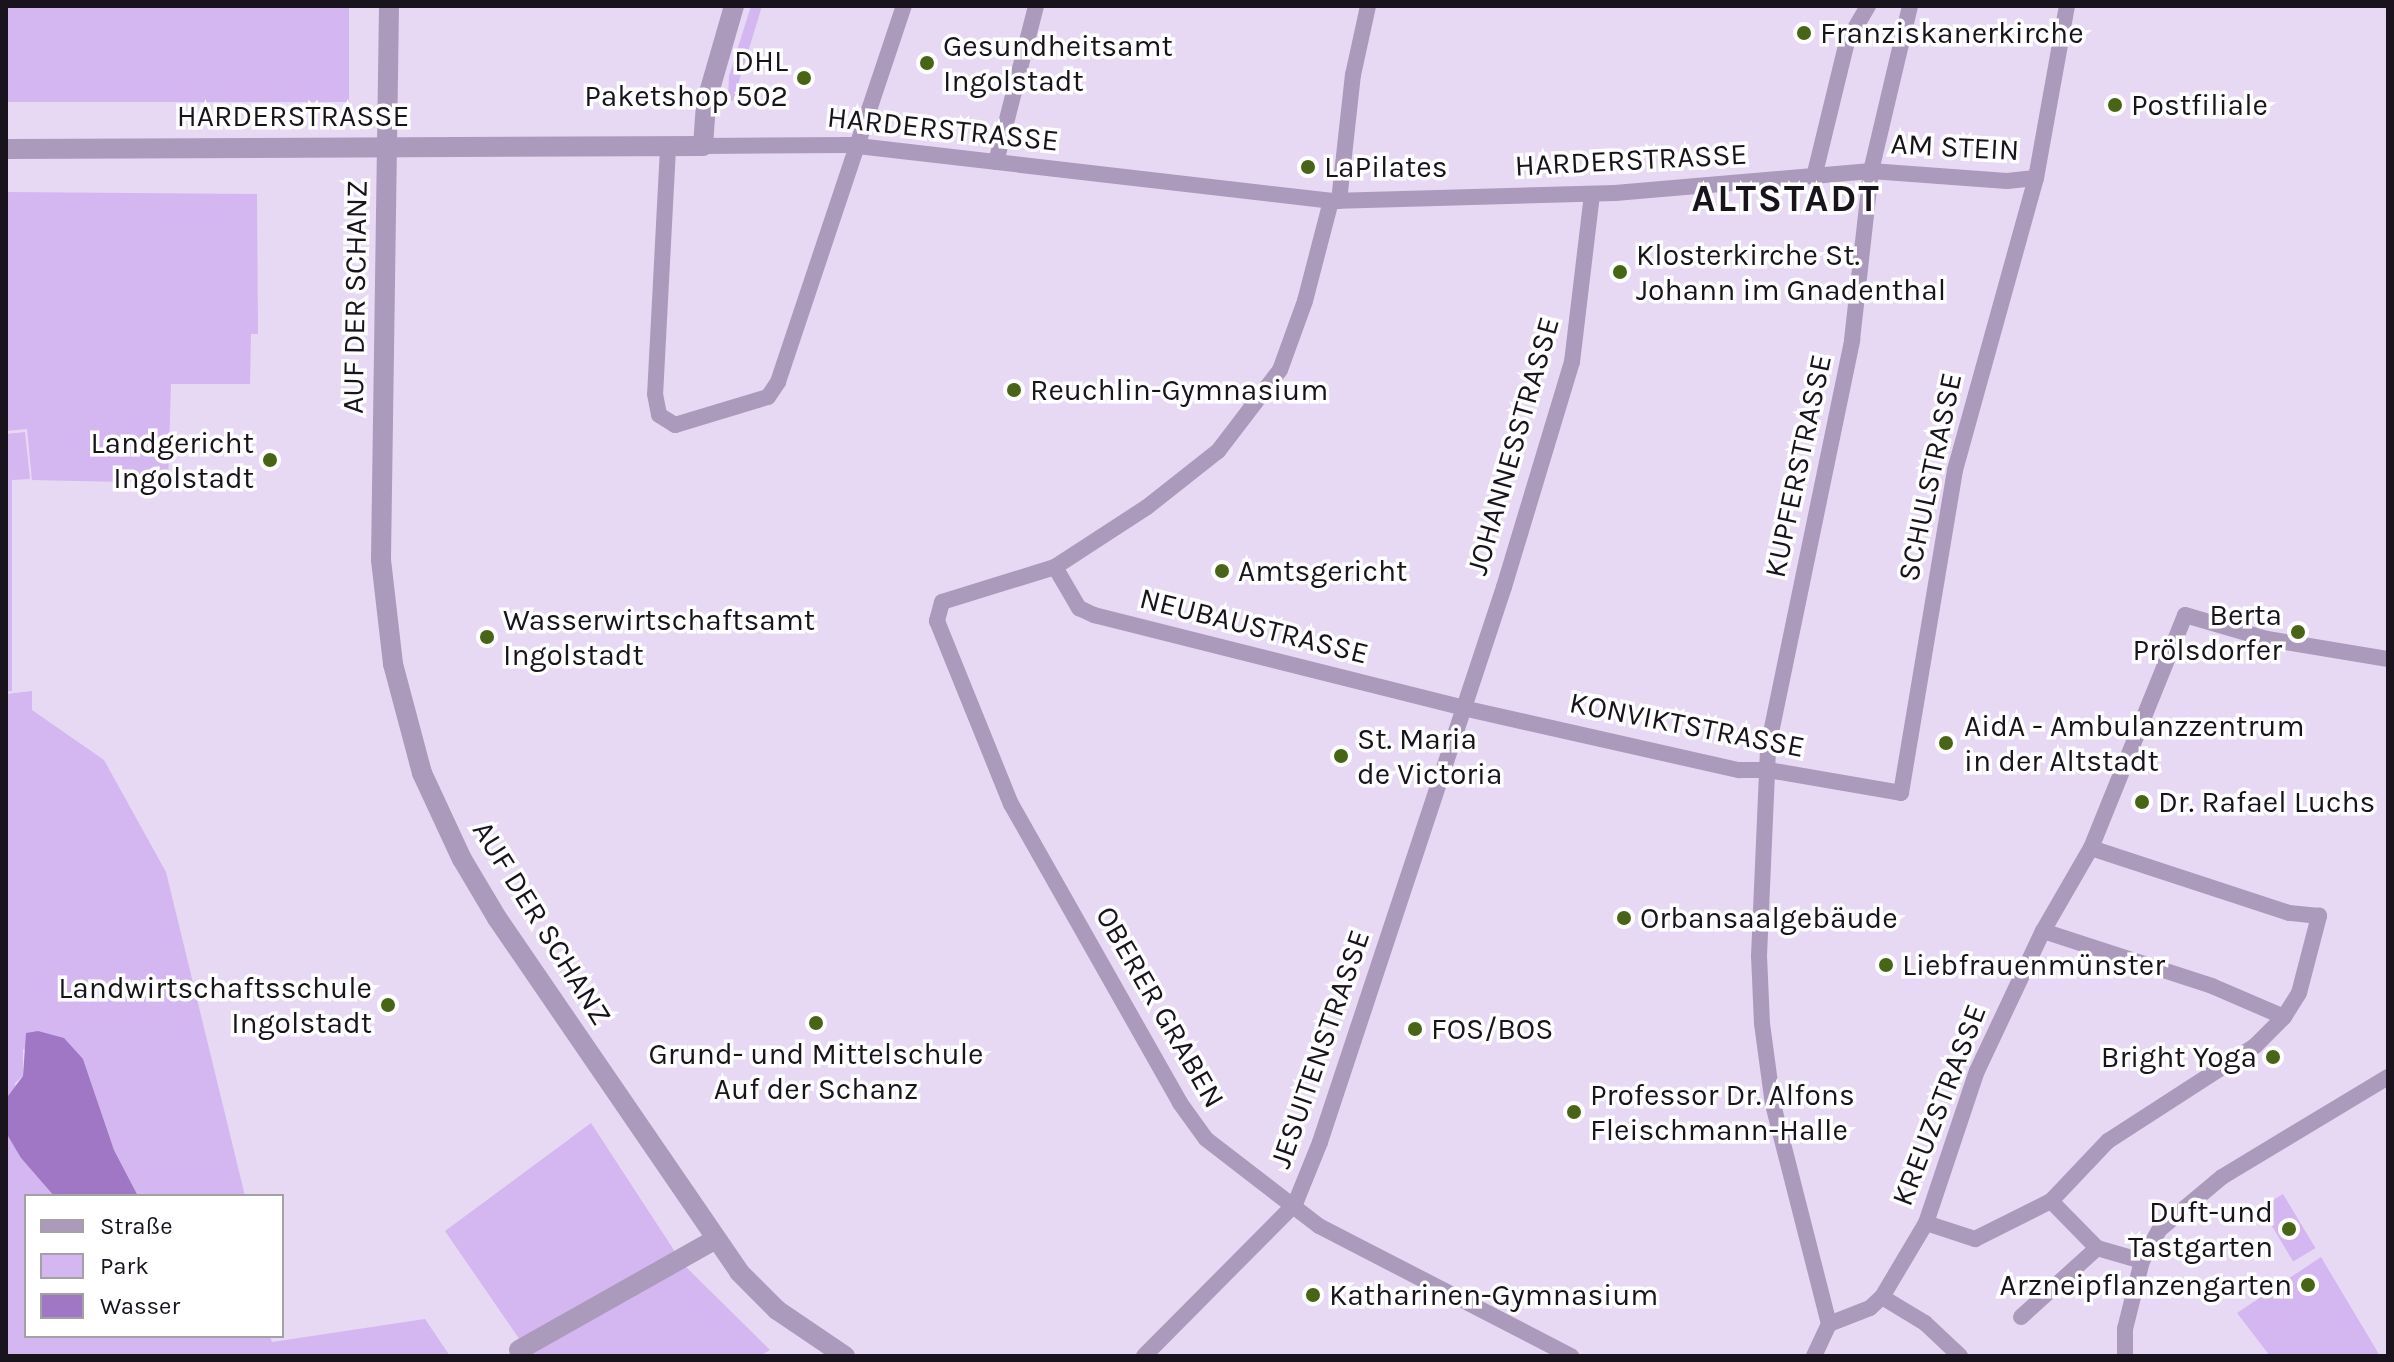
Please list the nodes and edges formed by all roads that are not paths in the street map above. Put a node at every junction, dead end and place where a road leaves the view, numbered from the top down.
1 (389, 6) edge
2 (734, 6) edge
3 (904, 6) edge
4 (1036, 6) edge
5 (1368, 6) edge
6 (1868, 6) edge
7 (1910, 6) edge
8 (2067, 6) edge
9 (388, 146) junction
10 (703, 146) junction
11 (858, 146) junction
12 (668, 148) junction
13 (6, 149) edge
14 (996, 162) junction
15 (1871, 171) junction
16 (1814, 177) junction
17 (2036, 178) junction
18 (1592, 194) junction
19 (1335, 201) junction
20 (1055, 567) junction
21 (2388, 659) edge
22 (1463, 708) junction
23 (1768, 770) junction
24 (1901, 793) joint
25 (2091, 848) junction
26 (2043, 931) junction
27 (2284, 1017) junction
28 (2388, 1077) edge
29 (2051, 1201) junction
30 (1295, 1204) junction
31 (1926, 1223) junction
32 (716, 1239) junction
33 (2097, 1248) junction
34 (2142, 1261) junction
35 (1882, 1297) junction
36 (2021, 1317) dead end
37 (1829, 1324) junction
38 (525, 1353) edge
39 (845, 1356) edge
40 (1144, 1356) edge
41 (1571, 1356) edge
42 (1814, 1356) edge
43 (1960, 1356) edge
44 (2125, 1356) edge

1 - 9 street, AUF DER SCHANZ
2 - 10 street
3 - 11 street
4 - 14 street
5 - 19 street
6 - 16 street
7 - 15 street, KUPFERSTRASSE
8 - 17 street, SCHULSTRASSE
9 - 12 street, HARDERSTRASSE
9 - 13 street, HARDERSTRASSE
9 - 32 street, AUF DER SCHANZ
10 - 11 street, HARDERSTRASSE
10 - 12 street, HARDERSTRASSE
11 - 12 street
11 - 14 street, HARDERSTRASSE
14 - 19 street, HARDERSTRASSE
15 - 16 street, HARDERSTRASSE
15 - 17 street, AM STEIN
15 - 23 street, KUPFERSTRASSE
16 - 18 street, HARDERSTRASSE
17 - 24 street, SCHULSTRASSE
18 - 19 street, HARDERSTRASSE
18 - 22 street, JOHANNESSTRASSE
19 - 20 street
20 - 22 street, NEUBAUSTRASSE
20 - 30 street, OBERER GRABEN
21 - 25 street, KREUZSTRASSE
22 - 23 street, KONVIKTSTRASSE
22 - 30 street, JESUITENSTRASSE
23 - 24 street, KONVIKTSTRASSE
23 - 37 street, KUPFERSTRASSE
25 - 26 street, KREUZSTRASSE
25 - 27 street
26 - 27 street
26 - 31 street, KREUZSTRASSE
27 - 29 street
28 - 34 street
29 - 31 street
29 - 33 street
30 - 40 street, JESUITENSTRASSE
30 - 41 street, OBERER GRABEN
31 - 35 street, KREUZSTRASSE
32 - 38 street
32 - 39 street, AUF DER SCHANZ
33 - 34 street
33 - 36 street
34 - 44 street
35 - 37 street, KREUZSTRASSE
35 - 43 street
37 - 42 street

